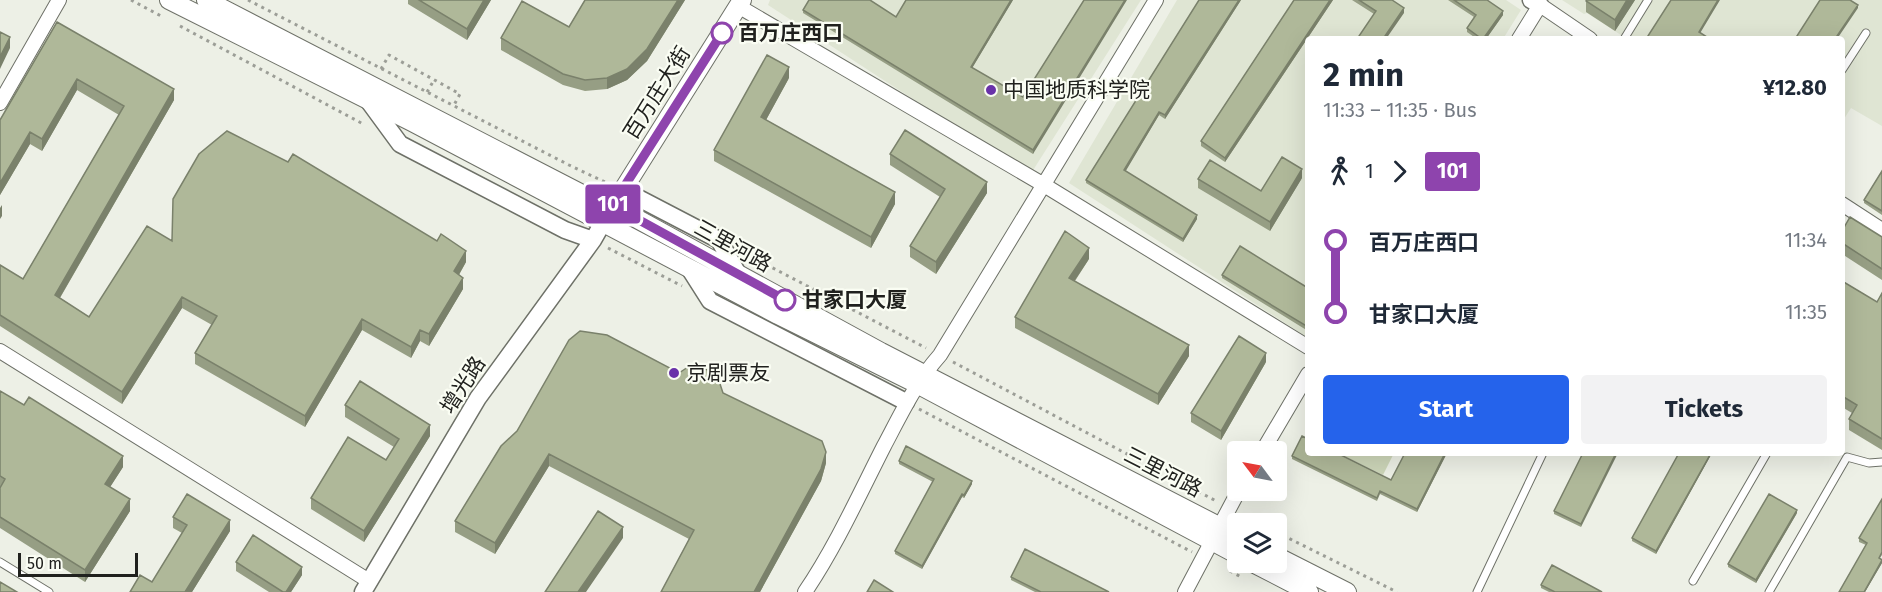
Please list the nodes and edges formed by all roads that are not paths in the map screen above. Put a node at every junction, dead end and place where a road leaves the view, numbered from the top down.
1 (59, 0) edge
2 (206, 0) edge
3 (1156, 0) edge
4 (1648, 0) edge
5 (736, 2) edge
6 (1535, 3) edge
7 (166, 8) edge
8 (1866, 33) dead end
9 (1520, 36) edge
10 (1585, 36) edge
11 (1626, 36) edge
12 (1845, 65) edge
13 (367, 99) junction
14 (0, 103) edge
15 (1044, 185) junction
16 (623, 190) junction
17 (1845, 206) edge
18 (607, 216) junction
19 (1882, 230) edge
20 (593, 240) junction
21 (689, 268) junction
22 (738, 274) junction
23 (1305, 345) edge
24 (0, 351) edge
25 (921, 379) junction
26 (1305, 379) edge
27 (906, 402) junction
28 (1268, 441) edge
29 (1845, 455) edge
30 (1542, 456) edge
31 (1765, 456) edge
32 (1843, 456) edge
33 (1882, 462) edge
34 (1232, 501) edge
35 (1227, 538) edge
36 (1211, 542) junction
37 (1227, 550) edge
38 (0, 562) edge
39 (1287, 562) edge
40 (1272, 573) edge
41 (1693, 581) dead end
42 (366, 587) edge
43 (49, 592) edge
44 (805, 592) edge
45 (1185, 592) edge
46 (1309, 592) edge
47 (1347, 592) edge
48 (1478, 592) edge
49 (1768, 592) edge

1 - 14 street
2 - 18 main road, 三里河路
3 - 15 street
4 - 11 lane
5 - 15 street
5 - 16 main road, 百万庄大街
6 - 9 street
6 - 10 street
7 - 13 main road, 三里河路
8 - 12 lane
13 - 18 main road, 三里河路
13 - 20 street, 三里河路
15 - 23 street
15 - 25 street
16 - 18 main road, 百万庄大街
16 - 22 street
17 - 19 street
18 - 20 street, 增光路
18 - 21 main road, 三里河路
18 - 22 main road, 三里河路
20 - 42 street, 增光路
21 - 25 main road, 三里河路
21 - 27 street, 三里河路
22 - 25 main road, 三里河路
24 - 42 street
25 - 27 street
25 - 36 main road, 三里河路
26 - 28 street
27 - 44 street
29 - 33 lane
30 - 48 lane
31 - 41 lane
32 - 49 lane
34 - 36 street
35 - 36 main road, 三里河路
36 - 37 main road, 三里河路
36 - 45 street
38 - 43 lane
39 - 47 main road
40 - 46 main road

